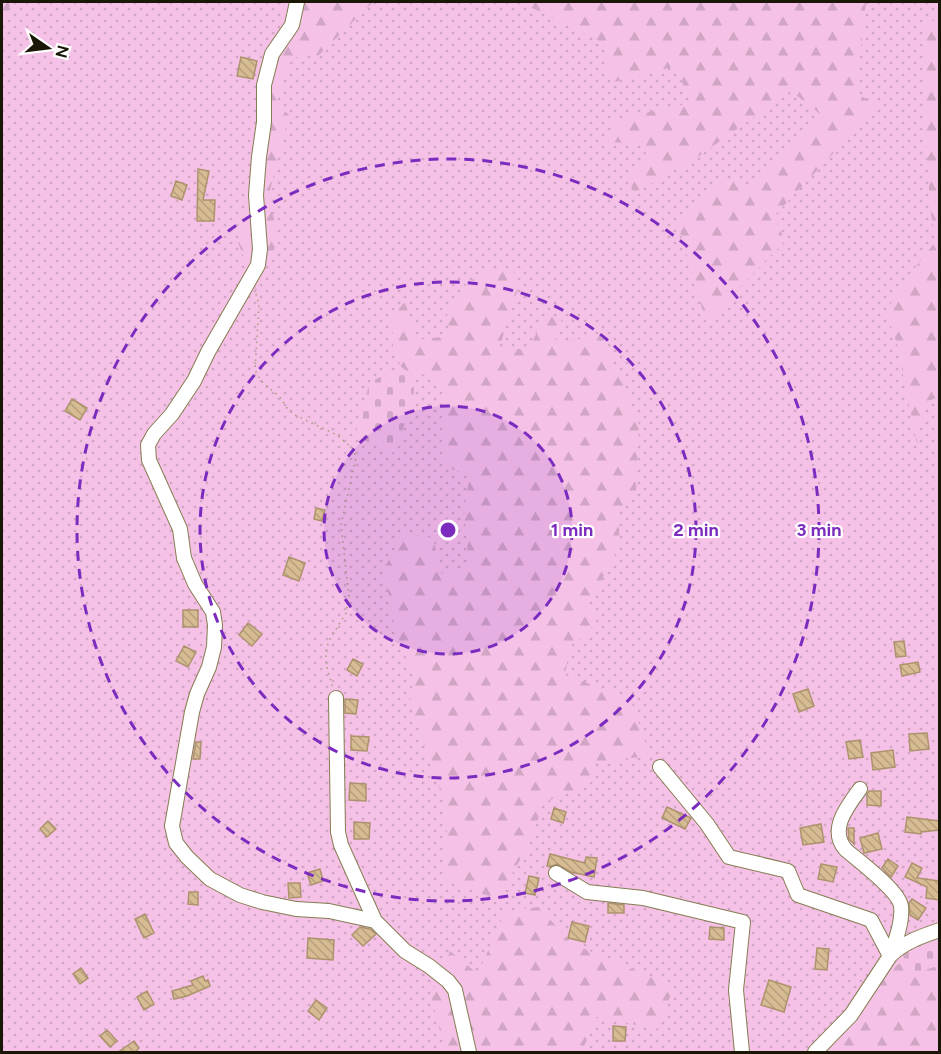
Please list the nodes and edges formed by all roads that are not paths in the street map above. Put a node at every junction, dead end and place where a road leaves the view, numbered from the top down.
1 (297, 2) edge
2 (336, 698) road end
3 (660, 767) dead end
4 (860, 789) dead end
5 (556, 873) dead end
6 (375, 921) junction
7 (939, 930) edge
8 (890, 956) junction
9 (469, 1053) edge
10 (742, 1053) edge
11 (815, 1053) edge

1 - 6 street
2 - 6 street
3 - 8 street
4 - 8 street
5 - 10 street
6 - 9 street
7 - 8 street
8 - 11 street

